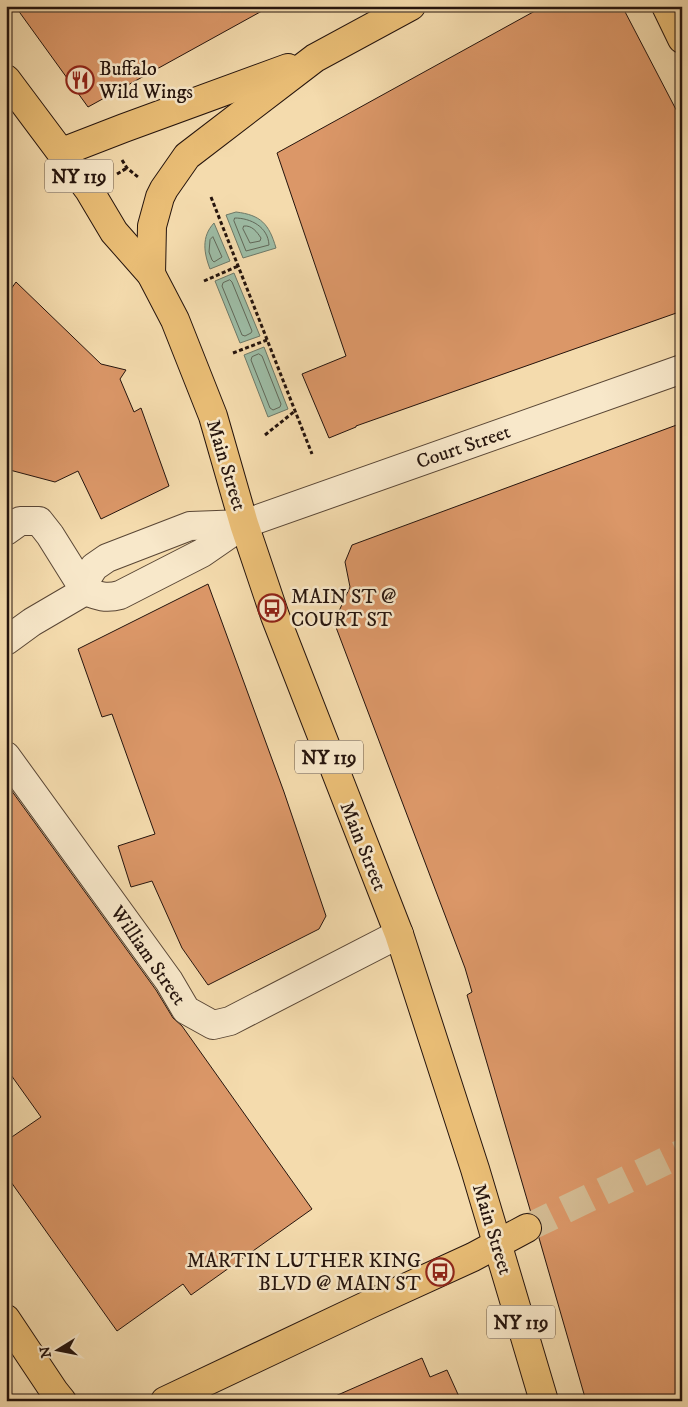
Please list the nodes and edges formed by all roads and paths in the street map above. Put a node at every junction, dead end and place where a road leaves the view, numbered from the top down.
1 (411, 6) edge
2 (666, 6) edge
3 (682, 38) edge
4 (315, 58) junction
5 (6, 79) edge
6 (62, 152) junction
7 (119, 156) dead end
8 (127, 168) junction
9 (116, 174) dead end
10 (144, 183) dead end
11 (211, 197) dead end
12 (238, 266) junction
13 (151, 274) junction
14 (204, 281) dead end
15 (267, 340) junction
16 (233, 353) dead end
17 (682, 369) edge
18 (295, 411) junction
19 (264, 434) dead end
20 (312, 454) dead end
21 (244, 524) junction
22 (6, 531) edge
23 (85, 591) junction
24 (6, 641) edge
25 (6, 756) edge
26 (399, 934) junction
27 (526, 1228) tunnel mouth
28 (498, 1244) junction
29 (6, 1320) edge
30 (62, 1401) edge
31 (165, 1401) edge
32 (544, 1401) edge

1 - 4 main road
2 - 3 main road
4 - 6 main road
4 - 13 main road
5 - 6 main road, Main Street / NY 119
6 - 13 main road, Main Street / NY 119
7 - 8 path
8 - 9 path
8 - 10 path
11 - 12 path
12 - 14 path
12 - 15 path
13 - 21 main road, Main Street / NY 119
15 - 16 path
15 - 18 path
17 - 21 street, Court Street
18 - 19 path
18 - 20 path
21 - 23 street
21 - 23 street
21 - 26 main road, Main Street / NY 119
22 - 23 street
23 - 24 street
25 - 26 street, William Street
26 - 28 main road, Main Street / NY 119
27 - 28 main road
28 - 31 main road
28 - 32 main road, Main Street / NY 119
29 - 30 main road

